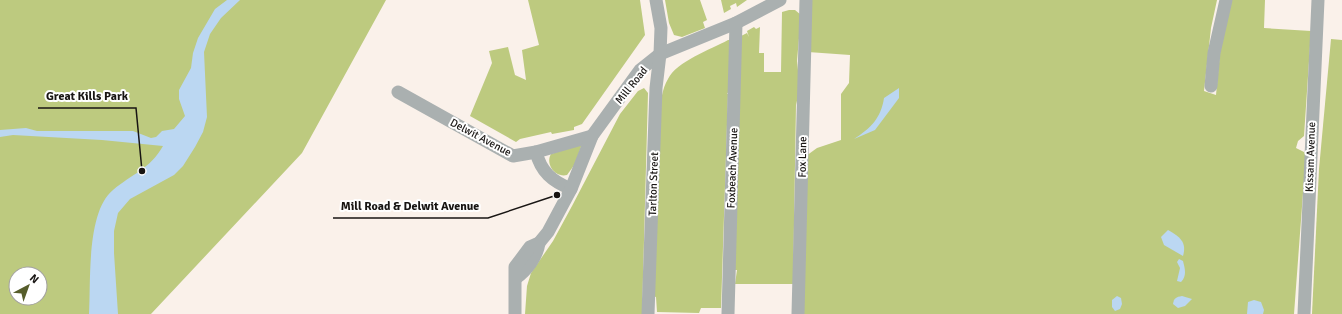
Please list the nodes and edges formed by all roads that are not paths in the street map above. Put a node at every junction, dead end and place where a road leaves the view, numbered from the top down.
1 (656, 0) edge
2 (780, 0) edge
3 (806, 0) edge
4 (1226, 0) edge
5 (1318, 0) edge
6 (736, 23) junction
7 (660, 54) junction
8 (1211, 86) dead end
9 (398, 92) dead end
10 (592, 136) junction
11 (536, 152) junction
12 (571, 189) junction
13 (539, 243) junction
14 (516, 278) junction
15 (515, 314) edge
16 (648, 314) edge
17 (728, 314) edge
18 (798, 314) edge
19 (1304, 314) edge

1 - 7 street, Tarlton Street
2 - 6 street, Mill Road
3 - 18 street, Fox Lane
4 - 8 street
5 - 19 street, Kissam Avenue
6 - 7 street, Mill Road
6 - 17 street, Foxbeach Avenue
7 - 10 street, Mill Road
7 - 16 street, Tarlton Street
9 - 11 street, Delwit Avenue
10 - 11 street, Delwit Avenue
10 - 12 street, Mill Road
11 - 12 street
12 - 13 street, Mill Road
13 - 14 street
13 - 14 street
14 - 15 street

